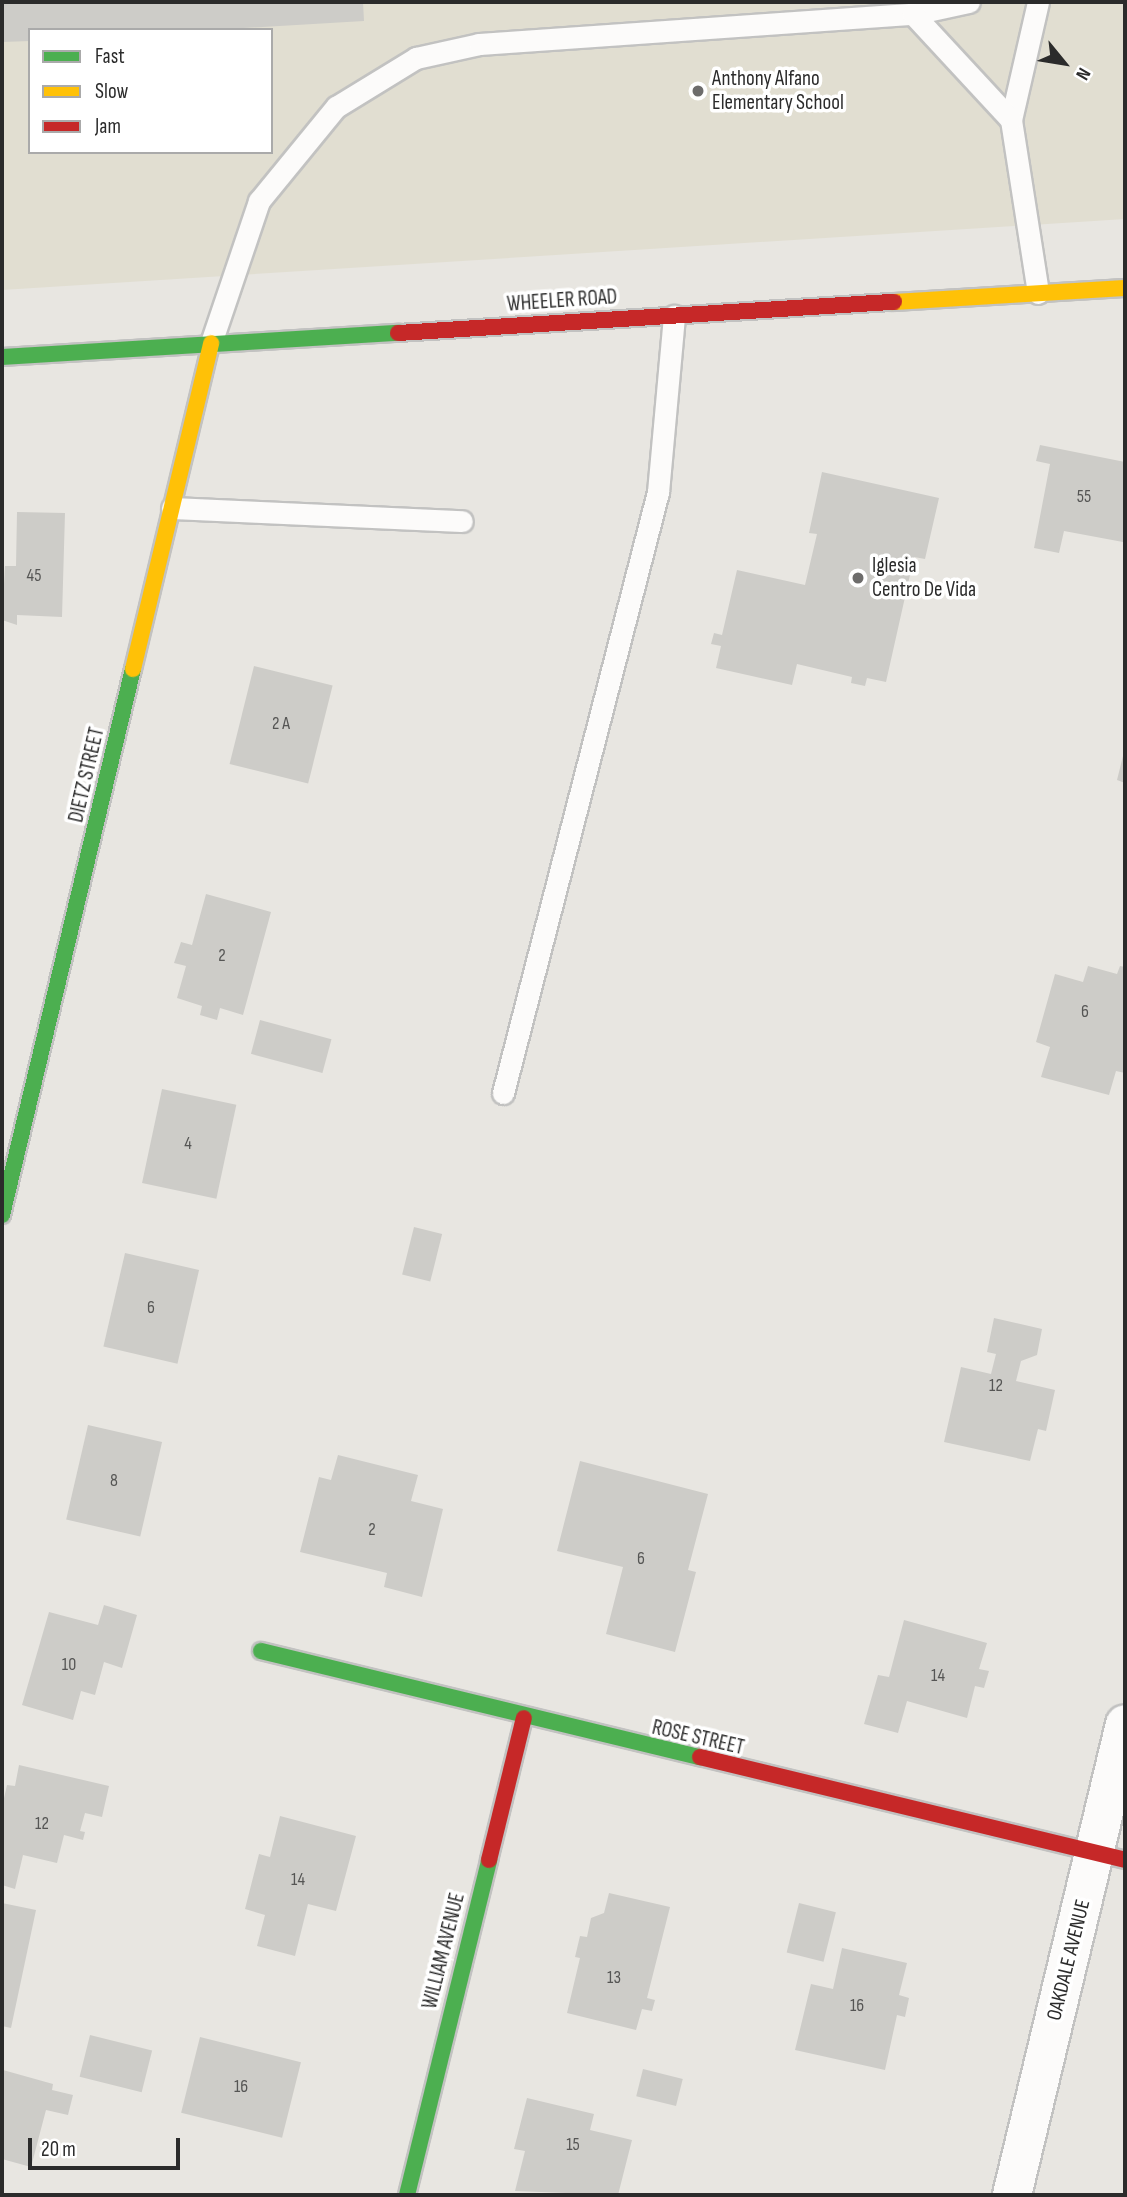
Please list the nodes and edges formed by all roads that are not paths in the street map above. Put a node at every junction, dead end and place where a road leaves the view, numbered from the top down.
1 (970, 2) edge
2 (1038, 2) edge
3 (913, 14) junction
4 (1011, 120) junction
5 (1125, 288) edge
6 (1038, 293) junction
7 (674, 316) junction
8 (211, 343) junction
9 (2, 357) edge
10 (172, 508) junction
11 (461, 521) dead end
12 (503, 1093) dead end
13 (2, 1215) edge
14 (261, 1651) dead end
15 (524, 1718) junction
16 (1125, 1724) edge
17 (1110, 1857) edge
18 (407, 2195) edge
19 (1012, 2195) edge

1 - 3 lane
2 - 4 lane
3 - 4 lane
3 - 8 lane
4 - 6 lane
5 - 6 street, WHEELER ROAD
6 - 7 street, WHEELER ROAD
7 - 8 street, WHEELER ROAD
7 - 12 lane
8 - 9 street, WHEELER ROAD
8 - 10 street, DIETZ STREET
10 - 11 lane
10 - 13 street, DIETZ STREET
14 - 15 street, ROSE STREET
15 - 17 street, ROSE STREET
15 - 18 street, WILLIAM AVENUE
16 - 17 street, OAKDALE AVENUE
17 - 19 street, OAKDALE AVENUE

